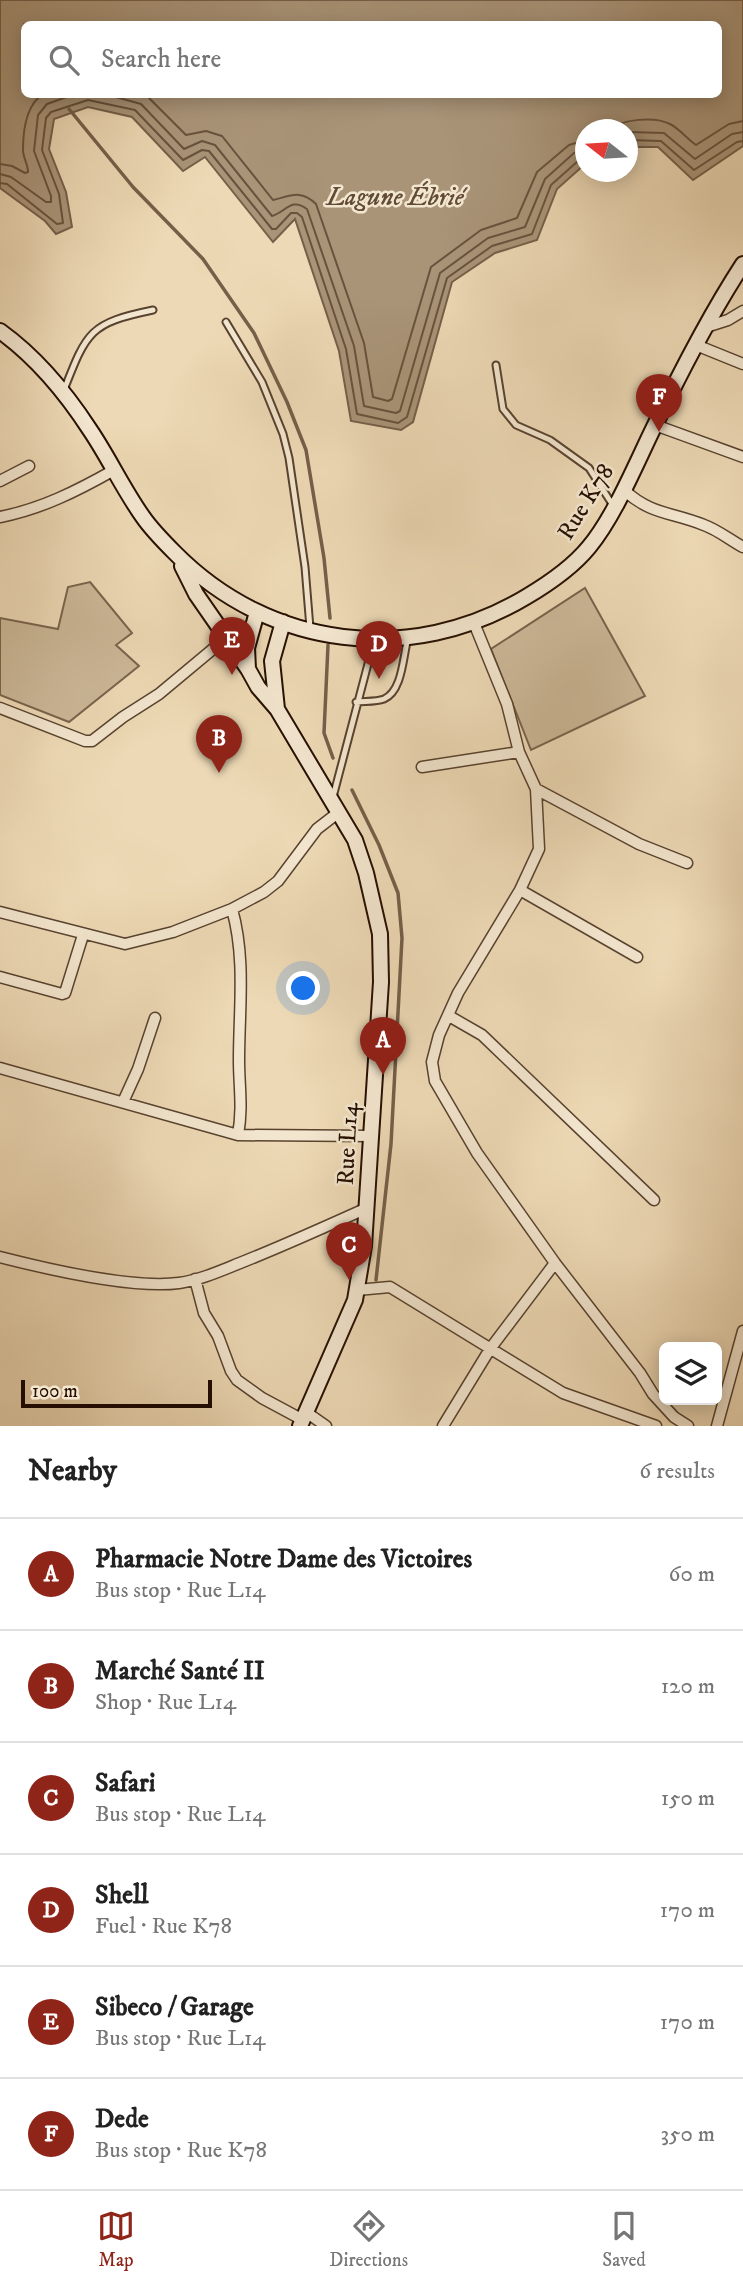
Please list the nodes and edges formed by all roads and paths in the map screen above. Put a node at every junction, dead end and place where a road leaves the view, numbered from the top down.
1 (743, 264) edge
2 (153, 310) dead end
3 (743, 311) edge
4 (226, 321) dead end
5 (706, 327) junction
6 (0, 331) edge
7 (696, 345) junction
8 (743, 364) edge
9 (496, 365) dead end
10 (63, 393) junction
11 (655, 425) junction
12 (743, 457) edge
13 (29, 466) dead end
14 (114, 470) junction
15 (0, 481) edge
16 (624, 490) junction
17 (614, 508) junction
18 (0, 517) edge
19 (743, 547) edge
20 (174, 552) junction
21 (257, 612) junction
22 (283, 622) junction
23 (474, 623) junction
24 (310, 631) junction
25 (408, 638) junction
26 (225, 639) junction
27 (374, 640) junction
28 (248, 669) junction
29 (356, 702) junction
30 (0, 708) edge
31 (277, 709) junction
32 (519, 751) junction
33 (422, 766) dead end
34 (536, 789) junction
35 (336, 806) junction
36 (687, 863) dead end
37 (520, 890) junction
38 (232, 909) junction
39 (0, 912) edge
40 (83, 935) junction
41 (637, 957) dead end
42 (0, 977) edge
43 (449, 1016) junction
44 (155, 1018) dead end
45 (0, 1068) edge
46 (123, 1102) junction
47 (238, 1135) junction
48 (371, 1136) junction
49 (654, 1200) dead end
50 (368, 1208) junction
51 (0, 1257) edge
52 (555, 1263) junction
53 (195, 1279) junction
54 (357, 1290) junction
55 (743, 1331) edge
56 (490, 1349) junction
57 (303, 1419) edge
58 (326, 1426) edge
59 (443, 1426) edge
60 (656, 1426) edge
61 (688, 1426) edge
62 (717, 1426) edge

1 - 5 street, Rue K78
2 - 10 lane
3 - 5 street
4 - 24 lane
5 - 7 street, Rue K78
6 - 10 street
7 - 8 street
7 - 11 street, Rue K78
9 - 17 lane
10 - 14 street
11 - 12 street
11 - 16 street, Rue K78
13 - 15 street
14 - 18 street
14 - 20 street
16 - 17 street, Rue K78
16 - 19 street
17 - 23 street, Rue K78
20 - 21 street, Rue K78
20 - 26 street, Rue L14
21 - 22 street, Rue K78
21 - 28 street
22 - 24 street, Rue K78
22 - 31 street, Rue L14
23 - 25 street, Rue K78
23 - 32 street
24 - 27 street, Rue K78
25 - 27 street, Rue K78
25 - 29 lane
26 - 28 street, Rue L14
26 - 30 street
27 - 29 lane
28 - 31 street, Rue L14
29 - 35 lane
31 - 35 street, Rue L14
32 - 33 street
32 - 34 street
34 - 36 street
34 - 37 street
35 - 38 street
35 - 48 street, Rue L14
37 - 41 street
37 - 43 street
38 - 40 street
38 - 47 street
39 - 40 street
40 - 42 street
43 - 49 street
43 - 52 street
44 - 46 street
45 - 46 street
46 - 47 street
47 - 48 street
48 - 50 street, Rue L14
50 - 53 street
50 - 54 street, Rue L14
51 - 53 street
52 - 56 street
52 - 61 street
53 - 57 street
54 - 56 street
54 - 57 street, Rue L14
55 - 62 street
56 - 59 street
56 - 60 street
57 - 58 street

